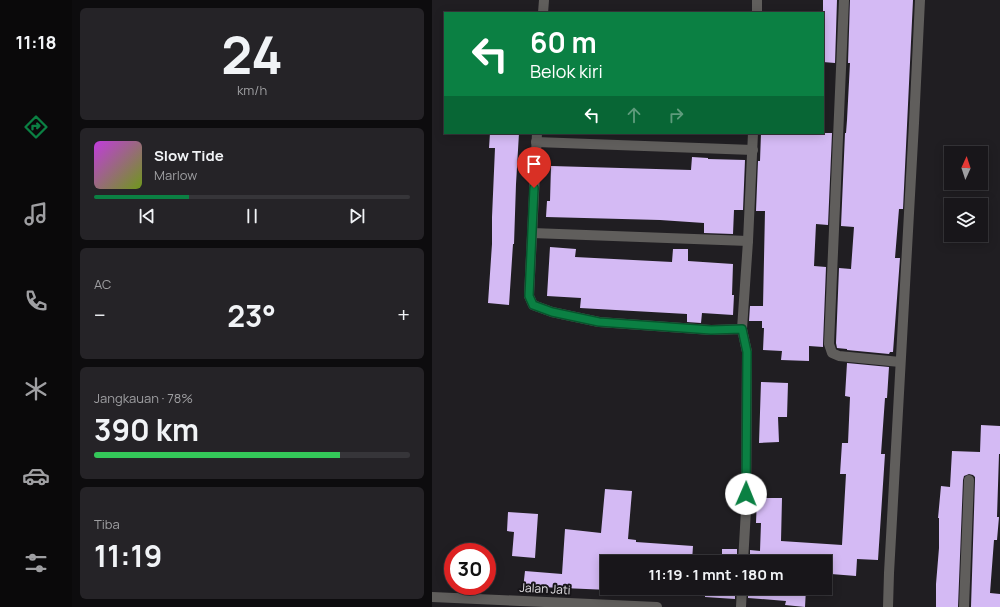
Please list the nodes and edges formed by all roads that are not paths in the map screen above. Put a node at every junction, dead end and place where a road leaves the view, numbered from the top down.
1 (544, 0) edge
2 (757, 0) edge
3 (844, 0) edge
4 (920, 0) edge
5 (543, 12) edge
6 (757, 12) edge
7 (753, 134) edge
8 (536, 138) edge
9 (753, 150) junction
10 (532, 233) junction
11 (748, 242) junction
12 (742, 329) junction
13 (900, 362) junction
14 (969, 480) dead end
15 (744, 555) edge
16 (742, 595) edge
17 (432, 597) edge
18 (477, 603) edge
19 (563, 605) edge
20 (657, 607) edge
21 (741, 607) edge
22 (888, 607) edge
23 (964, 607) edge

1 - 5 street
2 - 6 street
3 - 13 street
4 - 13 street
7 - 9 street
8 - 9 street
8 - 10 street
9 - 11 street
10 - 11 street
10 - 12 street
11 - 12 street
12 - 15 street
13 - 22 street
14 - 23 street
16 - 21 street
17 - 18 street, Jalan Jati
18 - 19 street, Jalan Jati
19 - 20 street, Jalan Jati

